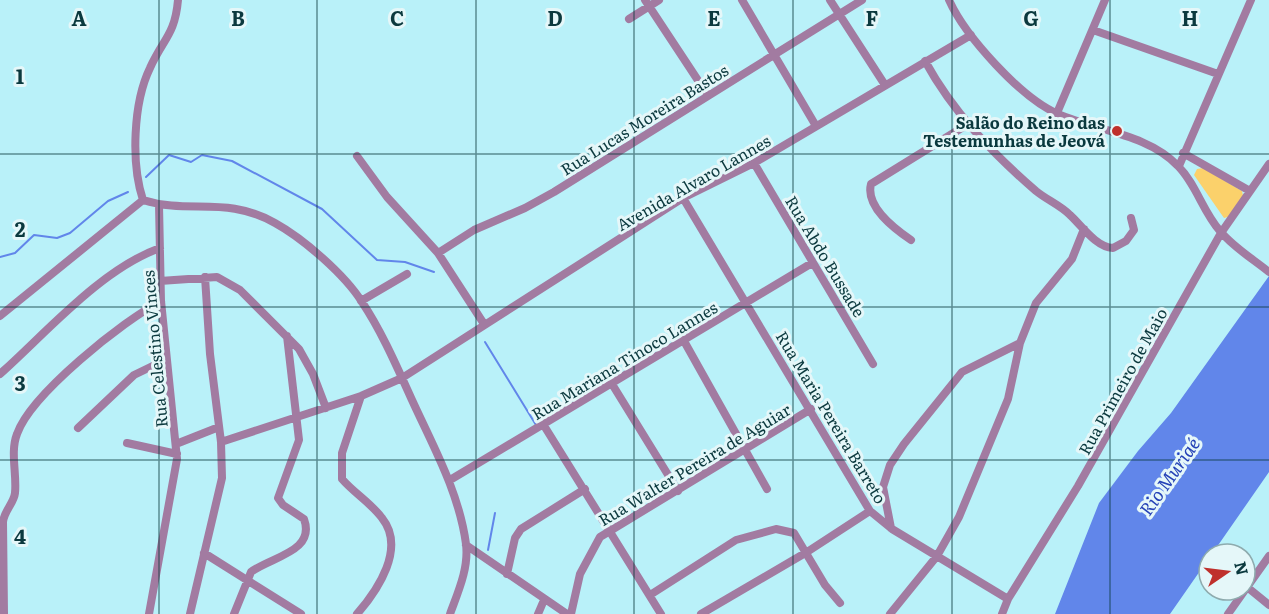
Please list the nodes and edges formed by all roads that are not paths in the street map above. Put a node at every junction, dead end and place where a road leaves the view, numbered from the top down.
1 (178, 0) edge
2 (659, 0) edge
3 (742, 0) edge
4 (830, 0) edge
5 (862, 0) edge
6 (949, 0) edge
7 (1105, 0) edge
8 (1249, 1) edge
9 (647, 3) edge
10 (839, 14) junction
11 (630, 19) dead end
12 (1093, 30) junction
13 (971, 35) junction
14 (775, 53) junction
15 (925, 61) junction
16 (1218, 74) junction
17 (885, 85) junction
18 (707, 94) junction
19 (1057, 113) junction
20 (968, 124) junction
21 (816, 126) junction
22 (1183, 153) junction
23 (357, 156) dead end
24 (754, 163) junction
25 (1269, 164) edge
26 (1179, 166) junction
27 (1250, 191) junction
28 (684, 198) junction
29 (143, 200) junction
30 (159, 205) junction
31 (1131, 218) dead end
32 (1084, 229) junction
33 (1221, 233) junction
34 (910, 240) dead end
35 (160, 248) junction
36 (438, 253) junction
37 (812, 262) junction
38 (1269, 272) edge
39 (407, 274) dead end
40 (205, 277) junction
41 (160, 281) junction
42 (161, 301) junction
43 (361, 301) junction
44 (747, 302) junction
45 (0, 316) edge
46 (484, 324) junction
47 (287, 336) junction
48 (684, 341) junction
49 (1020, 344) junction
50 (165, 360) junction
51 (873, 364) dead end
52 (0, 374) edge
53 (402, 378) junction
54 (612, 384) junction
55 (361, 396) junction
56 (326, 408) junction
57 (811, 409) junction
58 (297, 417) junction
59 (543, 424) junction
60 (219, 427) junction
61 (78, 428) dead end
62 (221, 442) junction
63 (127, 443) dead end
64 (177, 444) junction
65 (745, 450) junction
66 (177, 454) junction
67 (450, 480) junction
68 (585, 489) junction
69 (767, 489) dead end
70 (678, 491) junction
71 (870, 511) junction
72 (892, 530) junction
73 (609, 531) junction
74 (466, 545) junction
75 (807, 552) junction
76 (204, 553) junction
77 (937, 556) junction
78 (1269, 556) edge
79 (1257, 573) edge
80 (507, 574) junction
81 (248, 582) junction
82 (650, 595) junction
83 (1008, 599) junction
84 (544, 600) junction
85 (840, 603) dead end
86 (714, 611) edge
87 (4, 614) edge
88 (148, 614) edge
89 (190, 614) edge
90 (234, 614) edge
91 (301, 614) edge
92 (357, 614) edge
93 (450, 614) edge
94 (538, 614) edge
95 (567, 614) edge
96 (571, 614) edge
97 (661, 614) edge
98 (701, 614) edge
99 (890, 614) edge
100 (1002, 614) edge

1 - 29 street
2 - 9 street
3 - 14 street
4 - 10 street
5 - 10 street, Rua Lucas Moreira Bastos
6 - 13 street
7 - 12 street
8 - 16 street
9 - 11 street
9 - 18 street
10 - 14 street, Rua Lucas Moreira Bastos
10 - 17 street
12 - 16 street
12 - 19 street
13 - 15 street, Avenida Alvaro Lannes
13 - 19 street
14 - 18 street, Rua Lucas Moreira Bastos
14 - 21 street
15 - 17 street, Avenida Alvaro Lannes
15 - 20 street
16 - 22 street
17 - 21 street, Avenida Alvaro Lannes
18 - 36 street, Rua Lucas Moreira Bastos
19 - 26 street
20 - 32 street
20 - 34 street
21 - 24 street, Avenida Alvaro Lannes
22 - 26 street
22 - 27 street
23 - 36 street
24 - 28 street, Avenida Alvaro Lannes
24 - 37 street, Rua Abdo Bussade
25 - 27 street, Rua Primeiro de Maio
26 - 33 street
27 - 33 street, Rua Primeiro de Maio
28 - 44 street, Rua Maria Pereira Barreto
28 - 46 street, Avenida Alvaro Lannes
29 - 30 street
29 - 45 street
30 - 35 street, Rua Celestino Vinces
30 - 43 street
31 - 32 street
32 - 49 street
33 - 38 street
33 - 83 street, Rua Primeiro de Maio
35 - 41 street, Rua Celestino Vinces
35 - 52 street
36 - 46 street
37 - 44 street, Rua Mariana Tinoco Lannes
37 - 51 street, Rua Abdo Bussade
39 - 43 street
40 - 41 street
40 - 47 street
40 - 60 street
41 - 42 street, Rua Celestino Vinces
42 - 50 street, Rua Celestino Vinces
42 - 87 street
43 - 53 street
44 - 48 street, Rua Mariana Tinoco Lannes
44 - 57 street, Rua Maria Pereira Barreto
46 - 53 street, Avenida Alvaro Lannes
47 - 56 street
47 - 58 street
48 - 54 street, Rua Mariana Tinoco Lannes
48 - 65 street
49 - 72 street
49 - 77 street
50 - 61 street
50 - 64 street, Rua Celestino Vinces
53 - 55 street, Avenida Alvaro Lannes
53 - 67 street
54 - 59 street, Rua Mariana Tinoco Lannes
54 - 70 street
55 - 56 street, Avenida Alvaro Lannes
55 - 92 street
56 - 58 street, Avenida Alvaro Lannes
57 - 65 street, Rua Walter Pereira de Aguiar
57 - 71 street, Rua Maria Pereira Barreto
58 - 62 street, Avenida Alvaro Lannes
58 - 81 street
59 - 67 street, Rua Mariana Tinoco Lannes
59 - 68 street
60 - 62 street
60 - 64 street
62 - 76 street
63 - 66 street
64 - 66 street, Rua Celestino Vinces
65 - 69 street
65 - 70 street, Rua Walter Pereira de Aguiar
66 - 88 street, Rua Celestino Vinces
67 - 74 street
68 - 73 street
68 - 80 street
70 - 73 street, Rua Walter Pereira de Aguiar
71 - 72 street, Rua Maria Pereira Barreto
71 - 75 street
72 - 77 street, Rua Maria Pereira Barreto
73 - 82 street
73 - 96 street, Rua Walter Pereira de Aguiar
74 - 80 street
74 - 93 street
75 - 82 street
75 - 85 street
75 - 86 street
76 - 81 street
76 - 89 street
77 - 83 street, Rua Maria Pereira Barreto
77 - 99 street
78 - 79 street
80 - 84 street
81 - 90 street
81 - 91 street
82 - 97 street
83 - 100 street, Rua Primeiro de Maio
84 - 94 street
84 - 95 street
86 - 98 street

